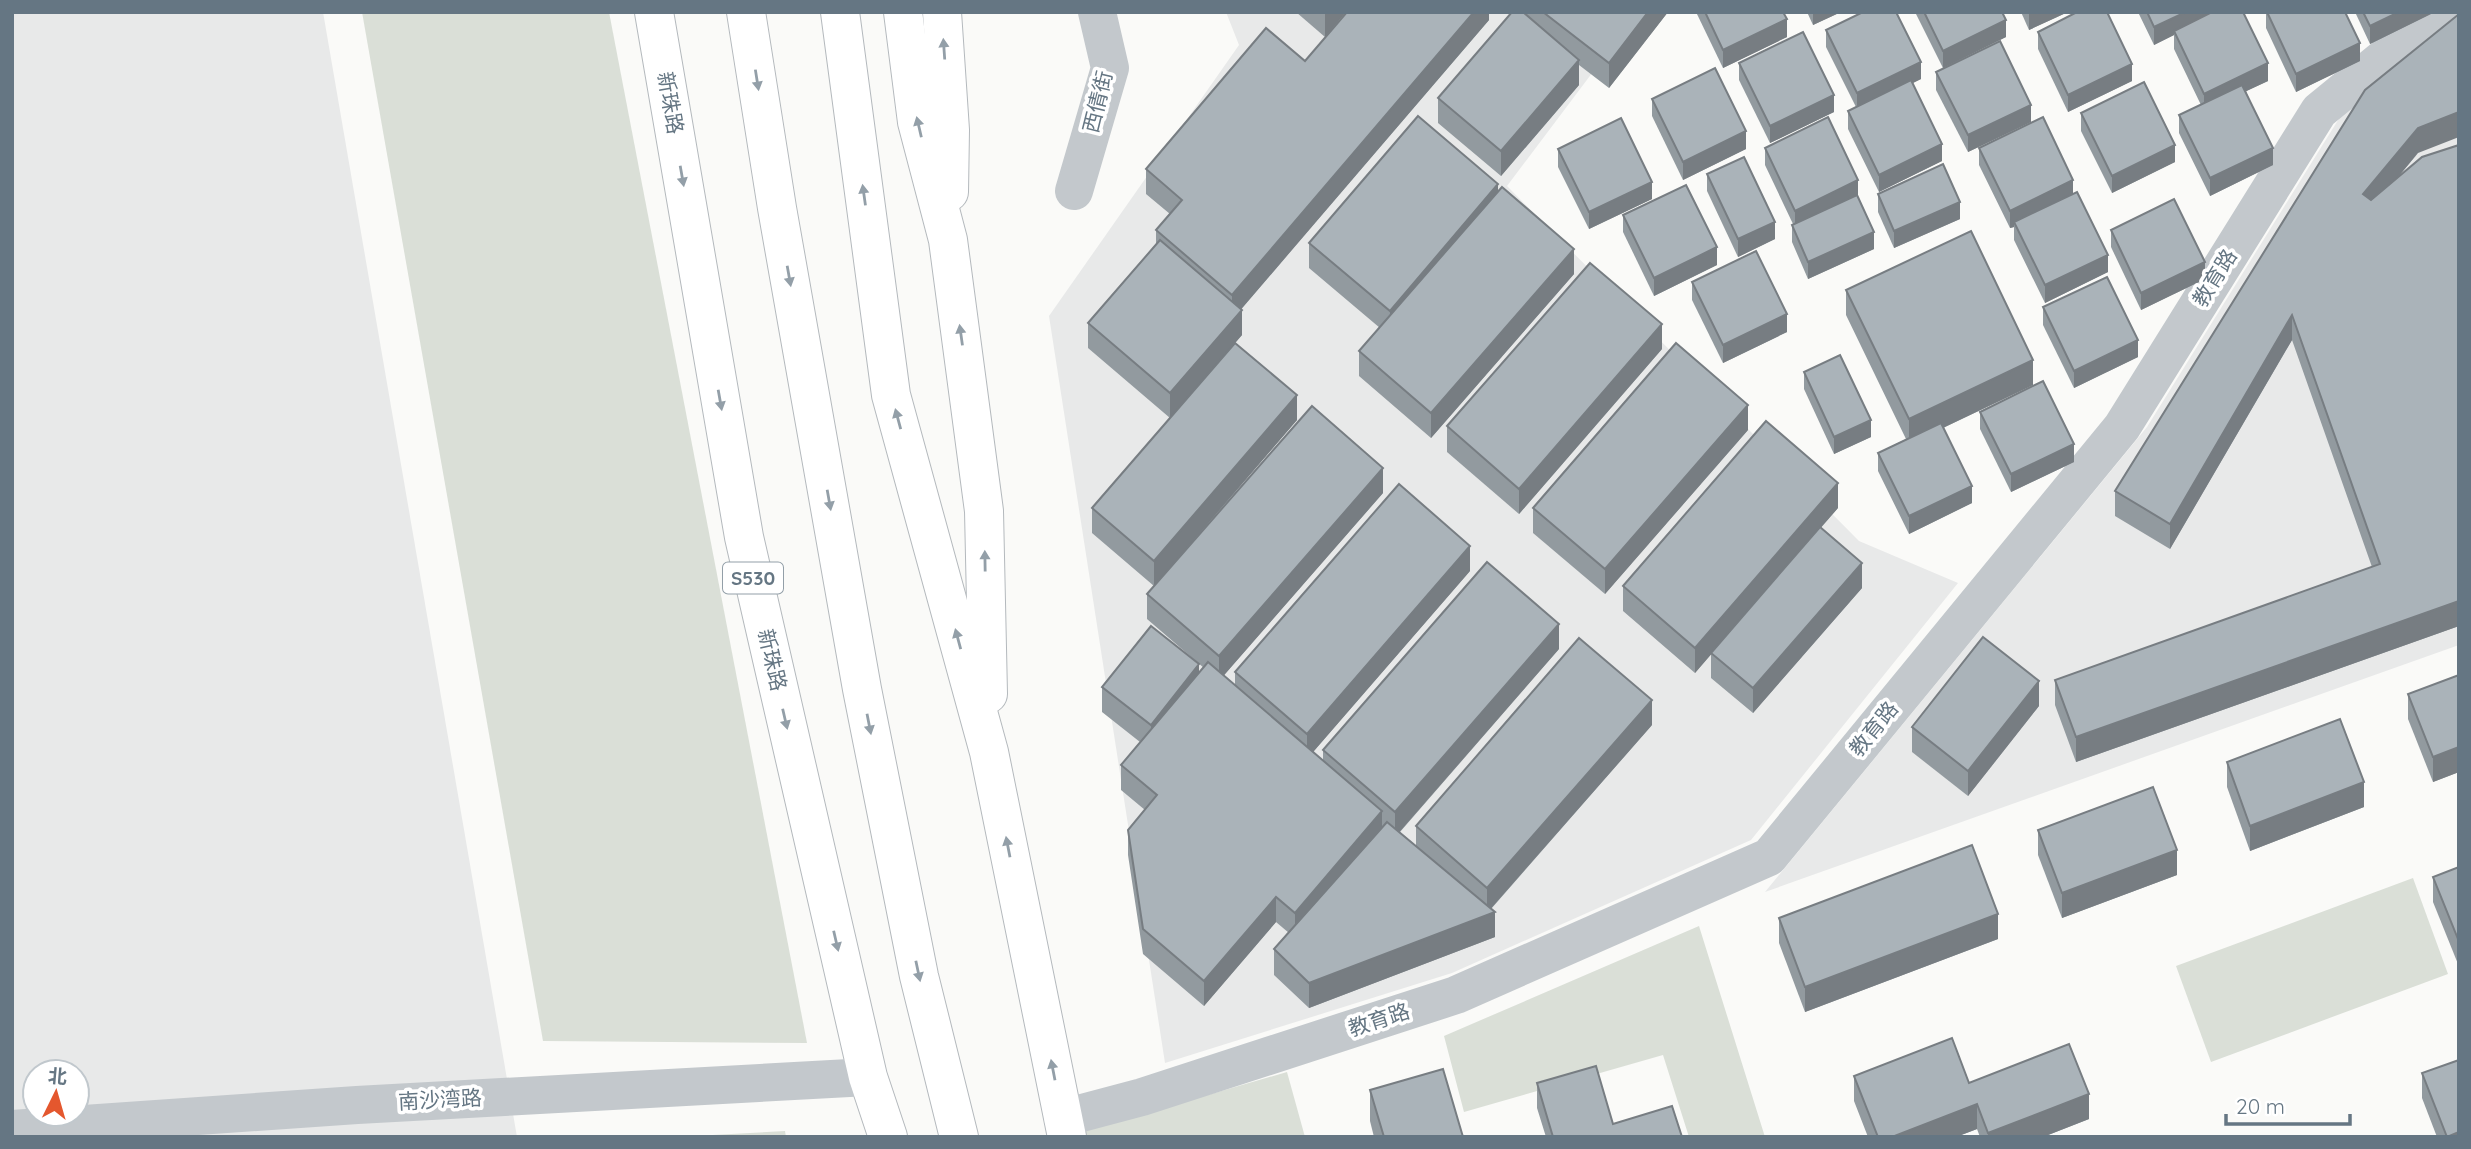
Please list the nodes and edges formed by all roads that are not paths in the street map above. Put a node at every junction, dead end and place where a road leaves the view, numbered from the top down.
1 (654, 12) edge
2 (746, 12) edge
3 (840, 12) edge
4 (903, 12) edge
5 (942, 12) edge
6 (1097, 12) edge
7 (2440, 12) edge
8 (1074, 191) dead end
9 (948, 240) junction
10 (989, 752) junction
11 (867, 1077) junction
12 (357, 1121) edge
13 (1065, 1128) edge
14 (12, 1129) edge
15 (888, 1137) edge
16 (959, 1137) edge

1 -> 11 highway, 新珠路 / S530
2 -> 16 highway
10 -> 3 highway
9 -> 4 highway
9 -> 5 highway
6 - 8 street, 西倩街
7 - 13 street, 教育路
10 -> 9 highway
13 -> 10 highway
11 - 12 street, 南沙湾路
11 - 15 highway, 新珠路 / S530
12 - 14 street, 南沙湾路

